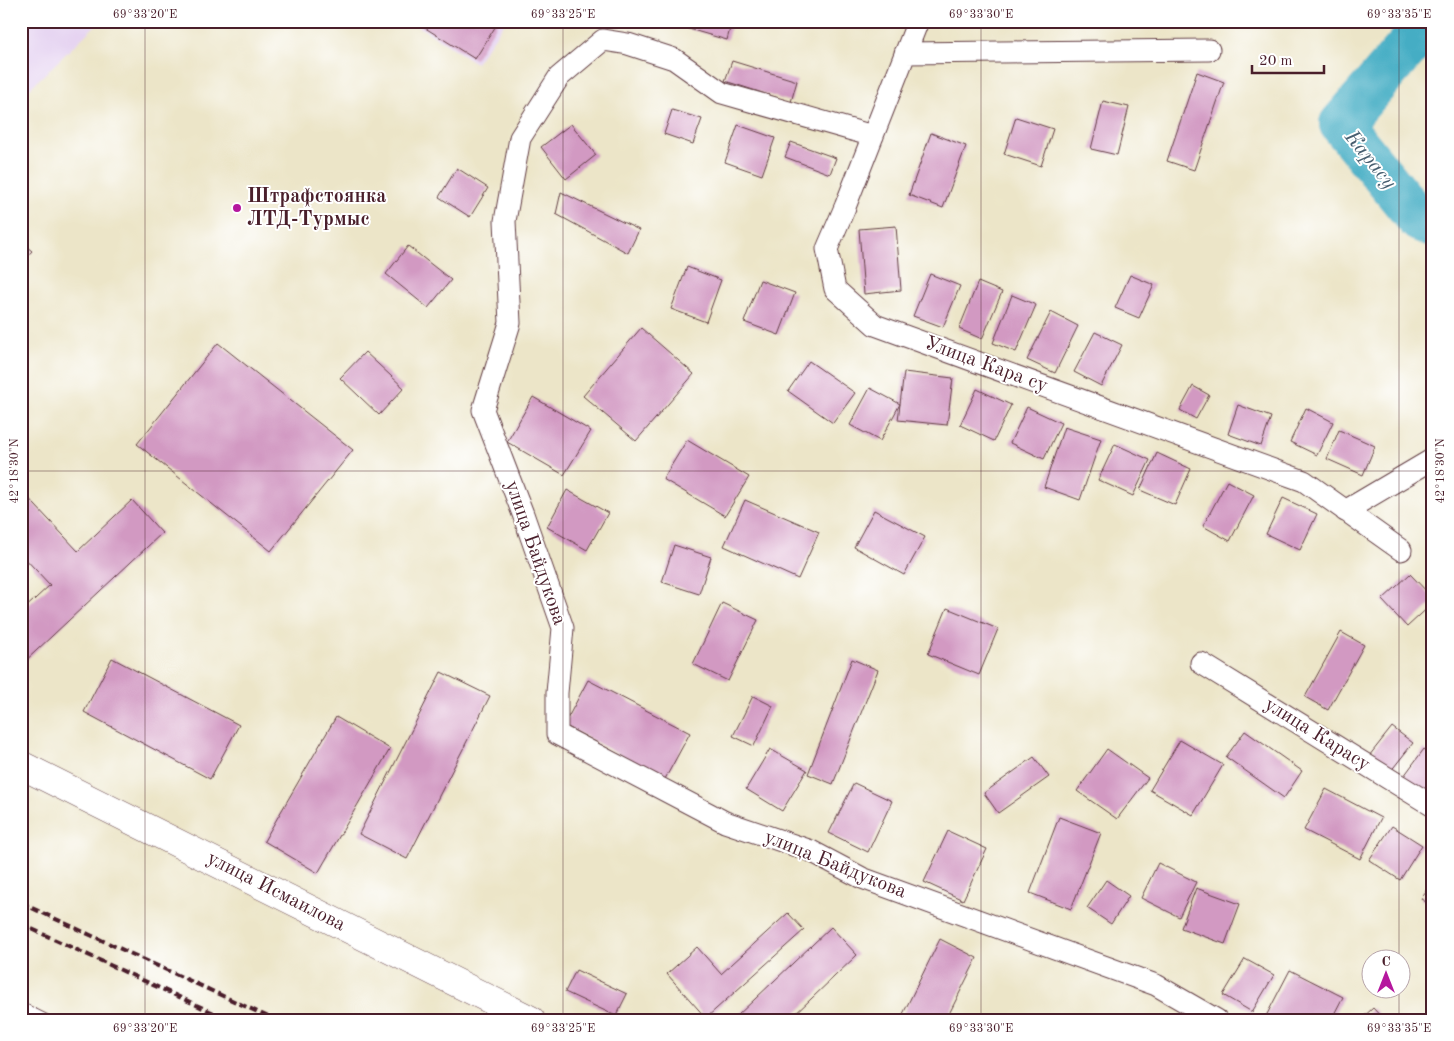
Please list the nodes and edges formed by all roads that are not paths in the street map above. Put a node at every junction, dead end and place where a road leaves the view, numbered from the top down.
1 (918, 21) edge
2 (1209, 50) dead end
3 (905, 53) junction
4 (873, 136) junction
5 (1433, 459) edge
6 (1346, 511) junction
7 (1402, 550) dead end
8 (1201, 663) dead end
9 (21, 765) edge
10 (1433, 806) edge
11 (21, 1008) edge
12 (46, 1020) edge
13 (531, 1020) edge
14 (1217, 1020) edge

1 - 3 street, Улица Кара су
2 - 3 street
3 - 4 street, Улица Кара су
4 - 6 street, Улица Кара су
4 - 14 street, улица Байдукова
5 - 6 street
6 - 7 street, Улица Кара су
8 - 10 street, улица Карасу
9 - 13 main road, улица Исмаилова
11 - 12 lane

